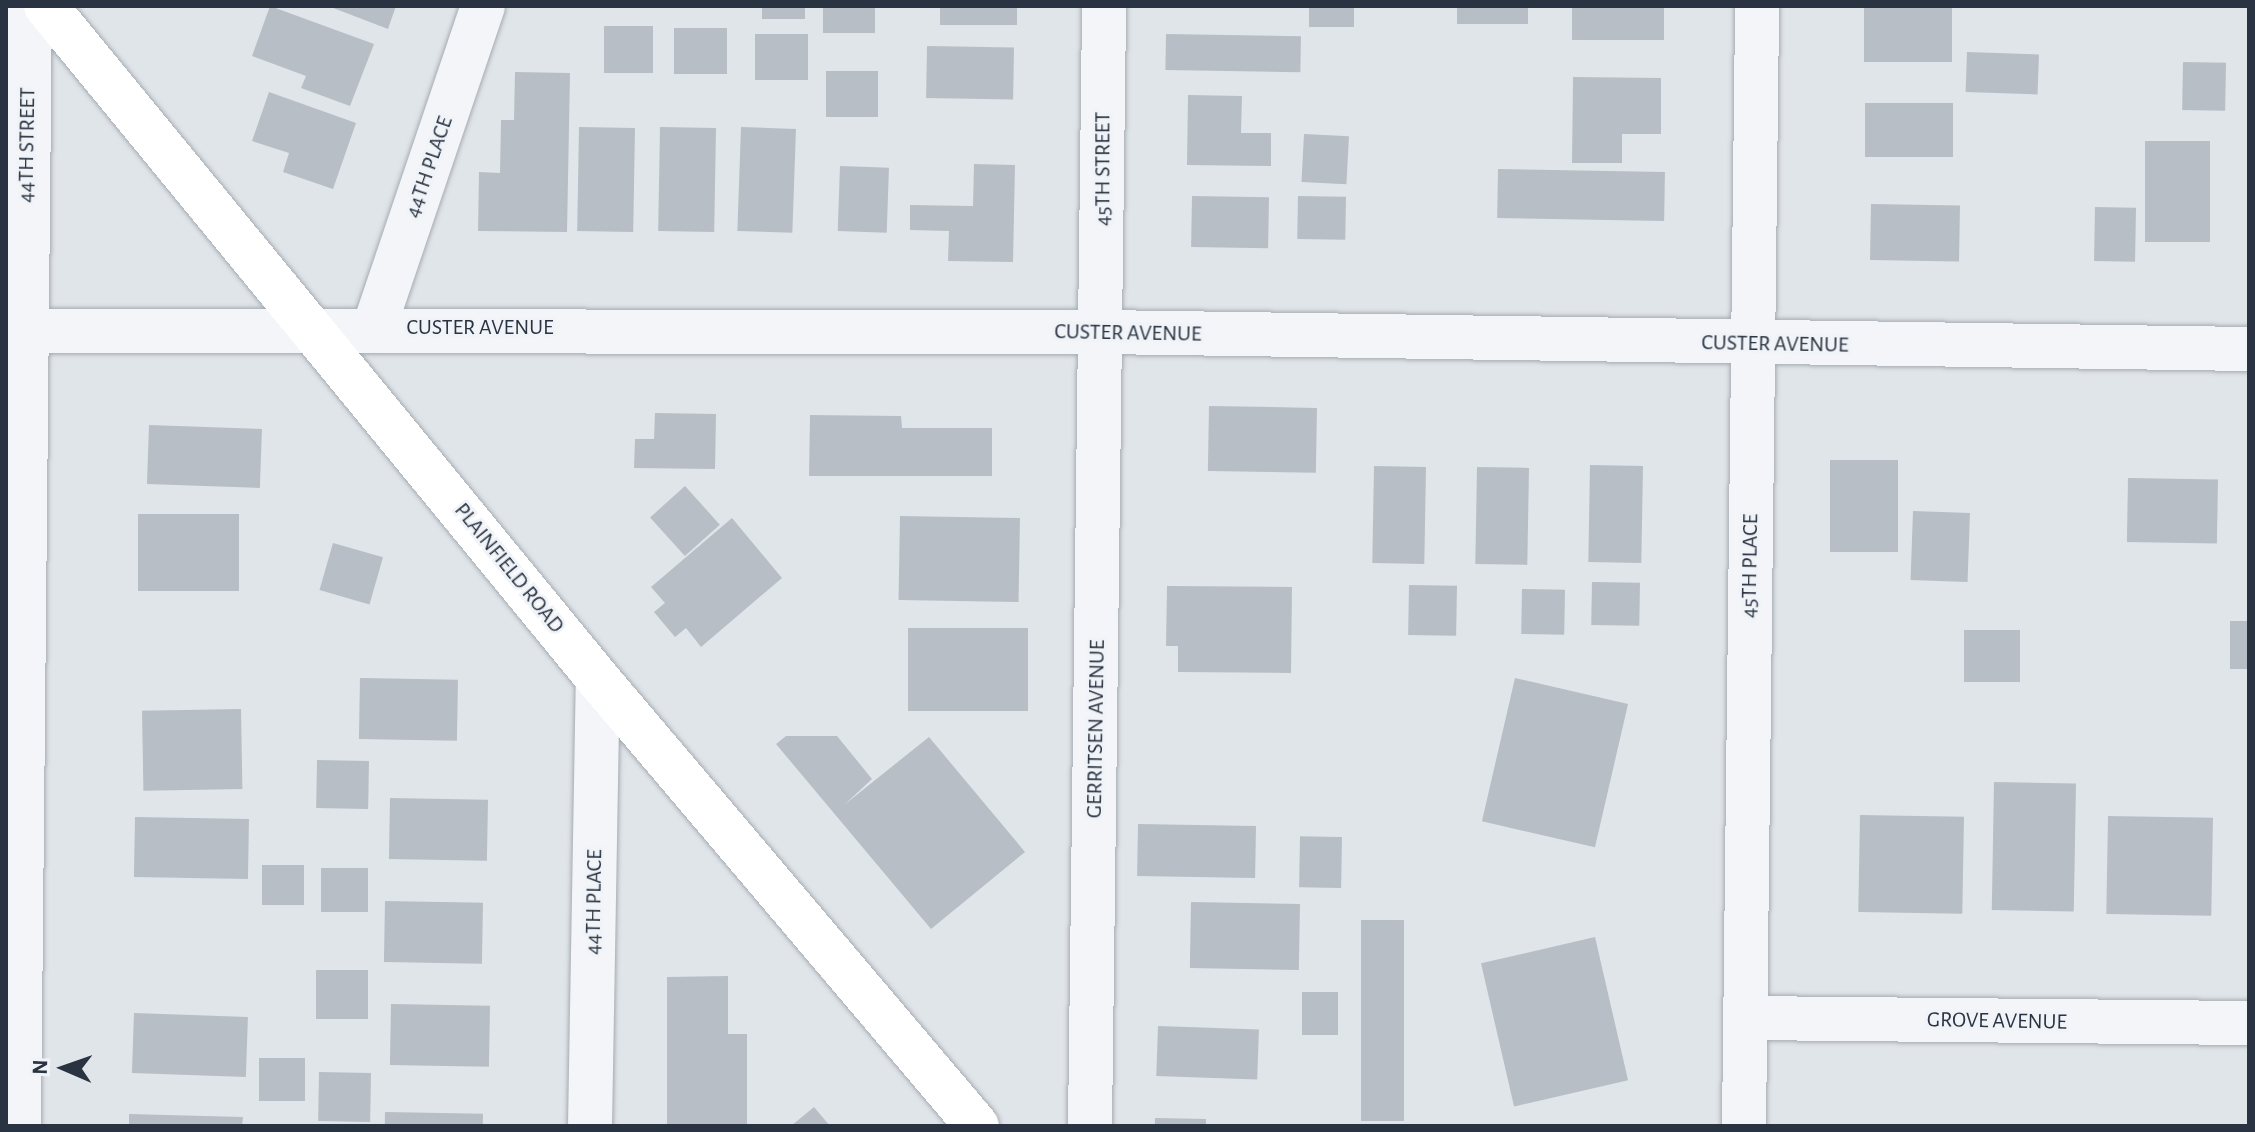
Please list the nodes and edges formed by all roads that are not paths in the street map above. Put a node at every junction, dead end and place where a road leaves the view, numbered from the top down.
1 (30, 6) edge
2 (46, 6) edge
3 (483, 6) edge
4 (1104, 6) edge
5 (1757, 6) edge
6 (374, 328) junction
7 (316, 329) junction
8 (15, 331) edge
9 (1102, 332) junction
10 (1753, 344) junction
11 (2249, 349) edge
12 (598, 679) junction
13 (1746, 1018) junction
14 (2249, 1023) edge
15 (19, 1126) edge
16 (590, 1126) edge
17 (977, 1126) edge
18 (1090, 1126) edge
19 (1744, 1126) edge

1 - 8 street, 44TH STREET
2 - 7 street, PLAINFIELD ROAD
3 - 6 street, 44TH PLACE
4 - 9 street, 45TH STREET
5 - 10 street, 45TH PLACE
6 - 7 street, CUSTER AVENUE
6 - 9 street, CUSTER AVENUE
7 - 8 street, CUSTER AVENUE
7 - 12 street, PLAINFIELD ROAD
8 - 15 street, 44TH STREET
9 - 10 street, CUSTER AVENUE
9 - 18 street, GERRITSEN AVENUE
10 - 11 street, CUSTER AVENUE
10 - 13 street, 45TH PLACE
12 - 16 street, 44TH PLACE
12 - 17 street, PLAINFIELD ROAD
13 - 14 street, GROVE AVENUE
13 - 19 street, 45TH PLACE

